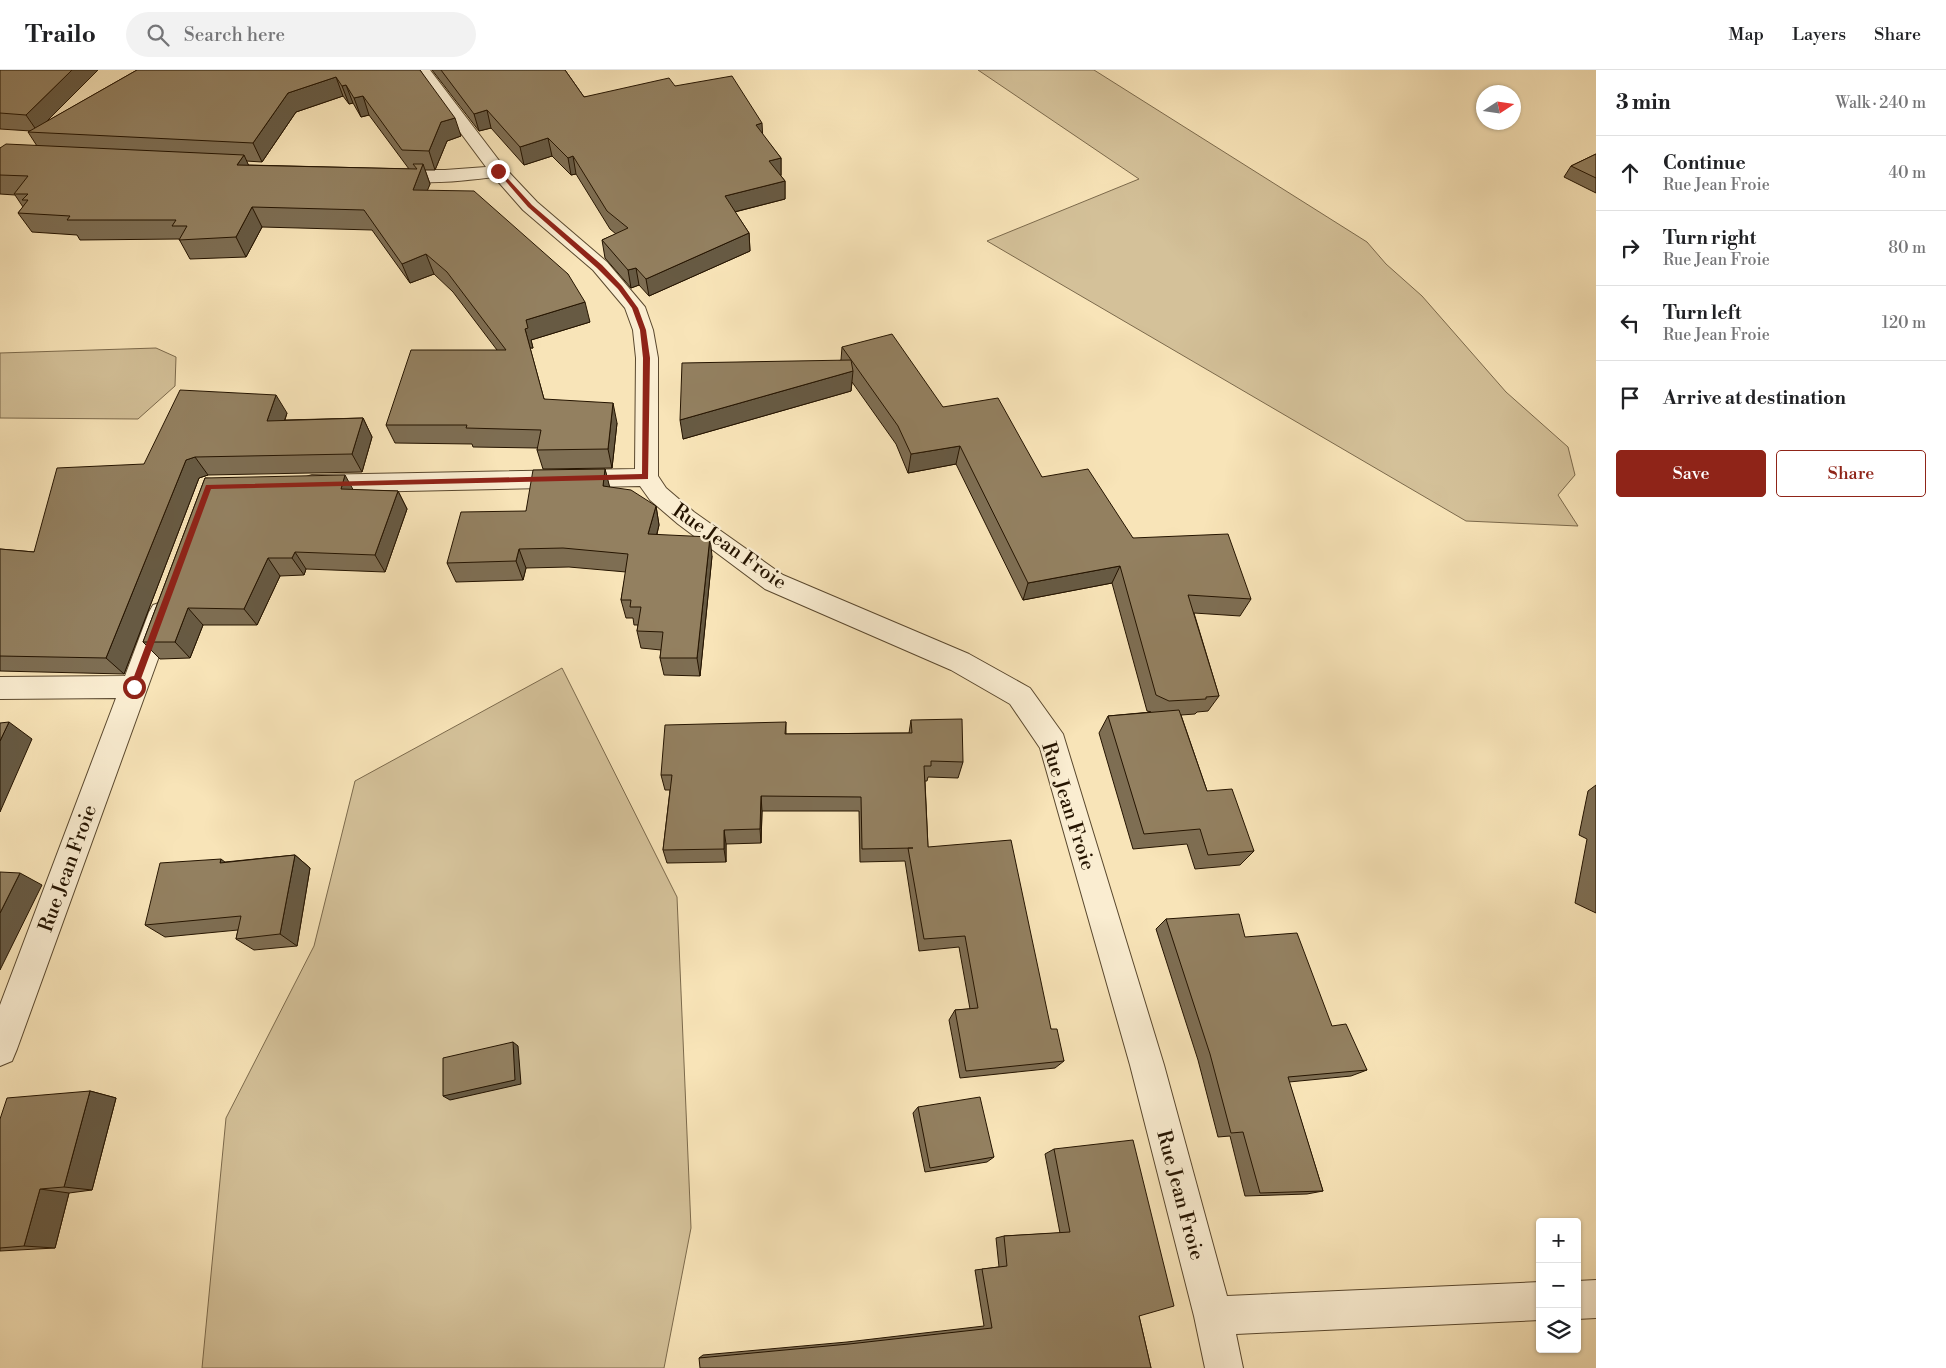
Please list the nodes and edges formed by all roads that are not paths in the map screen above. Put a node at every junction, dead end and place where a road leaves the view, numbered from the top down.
1 (422, 70) edge
2 (498, 171) junction
3 (374, 174) edge
4 (646, 477) junction
5 (288, 485) edge
6 (171, 587) edge
7 (134, 687) junction
8 (0, 688) edge
9 (0, 1049) edge
10 (1596, 1299) edge
11 (1581, 1300) edge
12 (1536, 1301) edge
13 (1213, 1316) junction
14 (1224, 1368) edge

1 - 2 street
2 - 3 street
2 - 4 street
4 - 5 street
4 - 13 street, Rue Jean Froie
6 - 7 street, Rue Jean Froie
7 - 8 street
7 - 9 street, Rue Jean Froie
10 - 11 street
12 - 13 street
13 - 14 street, Rue Jean Froie

